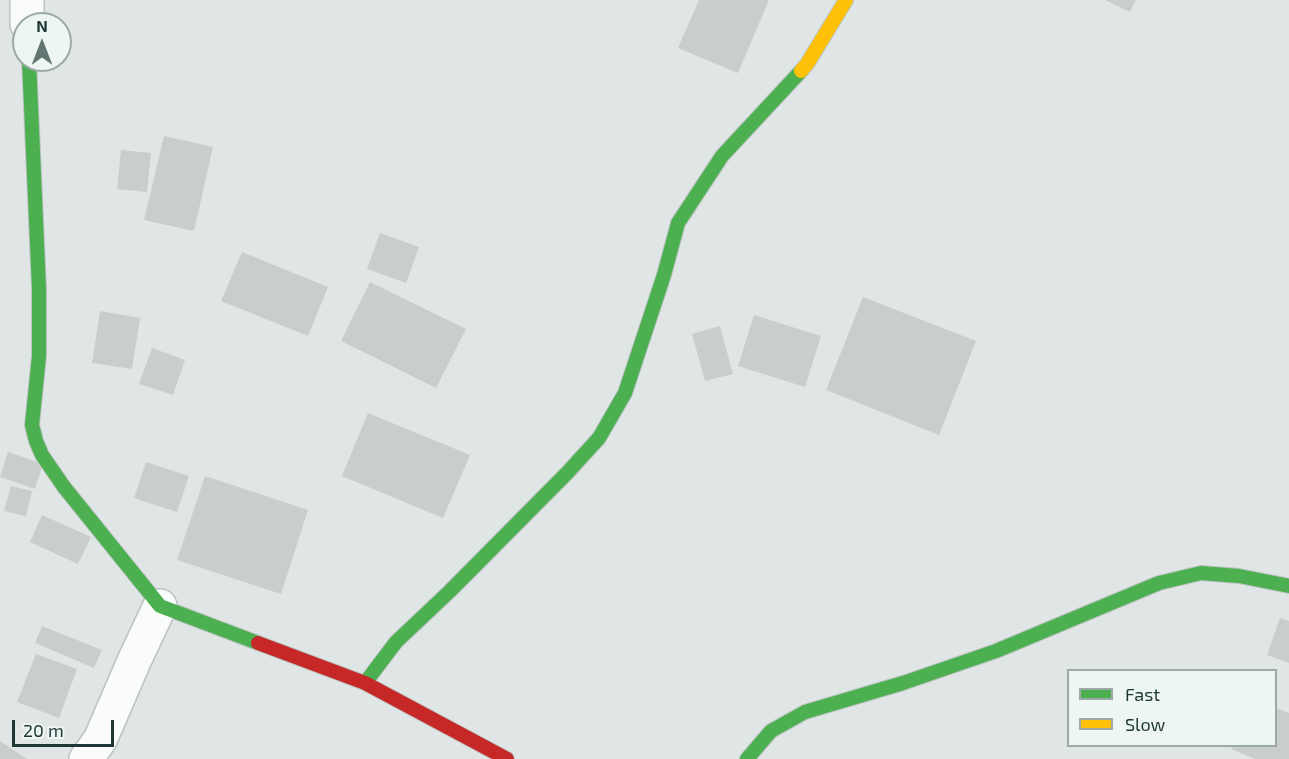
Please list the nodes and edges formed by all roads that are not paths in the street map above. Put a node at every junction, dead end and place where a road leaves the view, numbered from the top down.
1 (846, 0) edge
2 (30, 72) edge
3 (1289, 586) edge
4 (160, 606) junction
5 (364, 683) junction
6 (86, 759) edge
7 (507, 759) edge
8 (747, 759) edge

1 - 5 street
2 - 4 street
3 - 8 street
4 - 5 street
4 - 6 street
5 - 7 street

